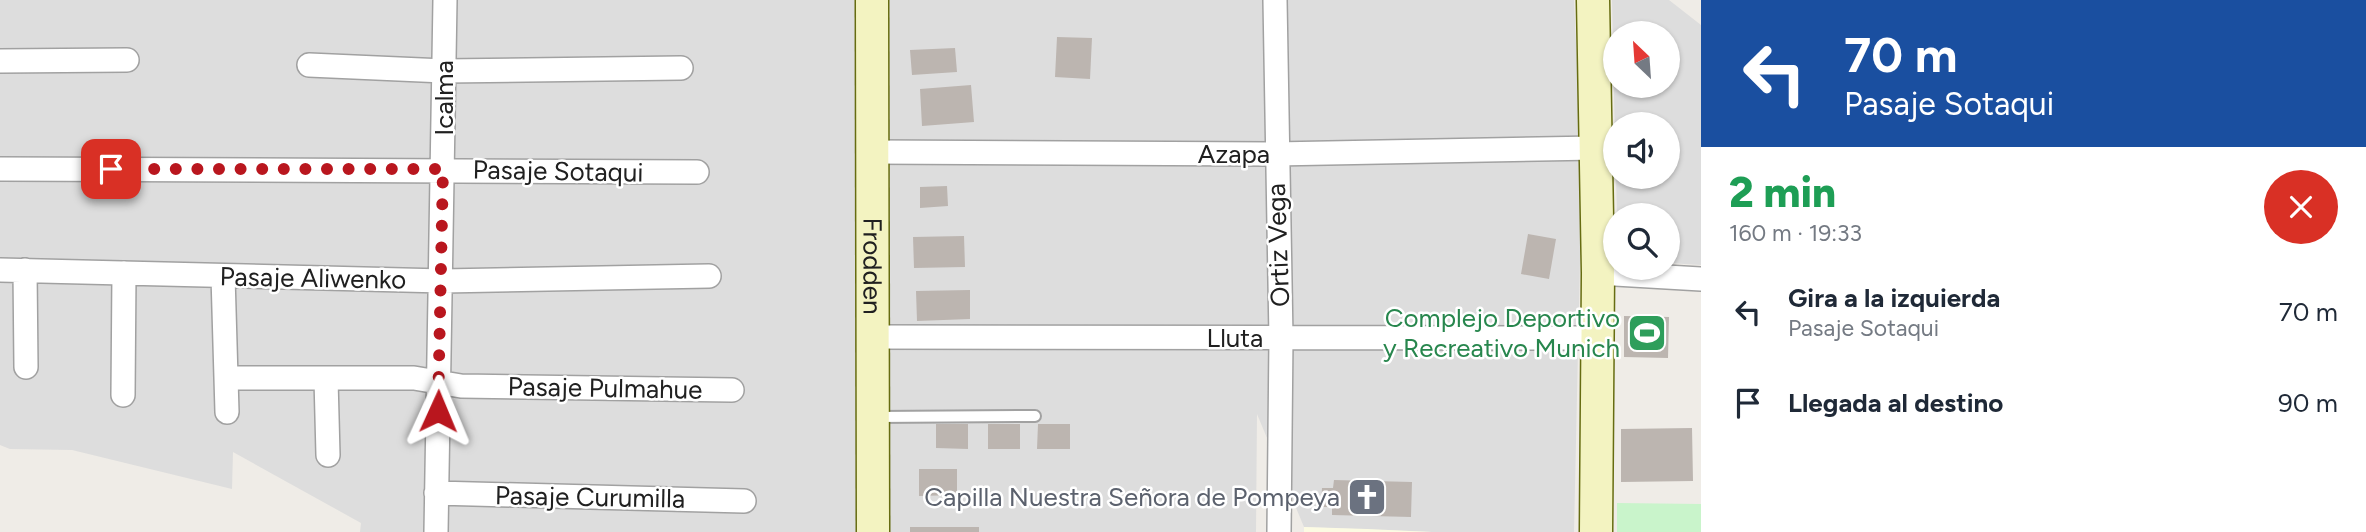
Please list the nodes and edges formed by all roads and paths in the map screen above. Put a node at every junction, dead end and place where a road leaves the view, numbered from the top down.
1 (445, 0) edge
2 (873, 0) edge
3 (1275, 0) edge
4 (1593, 0) edge
5 (127, 60) dead end
6 (0, 61) edge
7 (309, 65) dead end
8 (681, 68) dead end
9 (444, 71) junction
10 (1596, 148) junction
11 (873, 152) junction
12 (1275, 154) junction
13 (0, 169) edge
14 (443, 169) junction
15 (697, 172) dead end
16 (0, 270) edge
17 (25, 270) junction
18 (124, 273) junction
19 (1598, 273) junction
20 (223, 276) junction
21 (709, 276) dead end
22 (1701, 279) edge
23 (443, 281) junction
24 (873, 337) junction
25 (1281, 338) junction
26 (1598, 338) junction
27 (26, 367) dead end
28 (227, 378) junction
29 (326, 379) junction
30 (439, 384) junction
31 (732, 390) dead end
32 (123, 395) dead end
33 (227, 412) dead end
34 (1035, 416) dead end
35 (873, 418) junction
36 (328, 455) dead end
37 (436, 493) junction
38 (744, 500) dead end
39 (436, 532) edge
40 (873, 532) edge
41 (1279, 532) edge
42 (1596, 532) edge

1 - 9 street, Icalma
2 - 11 street, Frodden
3 - 12 street, Ortiz Vega
4 - 10 street
5 - 6 street
7 - 9 street
8 - 9 street
9 - 14 street, Icalma
10 - 12 street, Azapa
10 - 19 street
11 - 12 street, Azapa
11 - 24 street, Frodden
12 - 25 street, Ortiz Vega
13 - 14 street, Pasaje Sotaqui
14 - 15 street, Pasaje Sotaqui
14 - 23 street, Icalma
16 - 17 street, Pasaje Aliwenko
17 - 18 street, Pasaje Aliwenko
17 - 27 street
18 - 20 street, Pasaje Aliwenko
18 - 32 street
19 - 22 street
19 - 26 street
20 - 23 street, Pasaje Aliwenko
20 - 28 street
21 - 23 street, Pasaje Aliwenko
23 - 30 street, Icalma
24 - 25 street, Lluta
24 - 35 street, Frodden
25 - 26 street, Lluta
25 - 41 street, Ortiz Vega
26 - 42 street
28 - 29 street, Pasaje Pulmahue
28 - 33 street
29 - 30 street, Pasaje Pulmahue
29 - 36 street
30 - 31 street, Pasaje Pulmahue
30 - 37 street, Icalma
34 - 35 lane
35 - 40 street, Frodden
37 - 38 street, Pasaje Curumilla
37 - 39 street, Icalma

